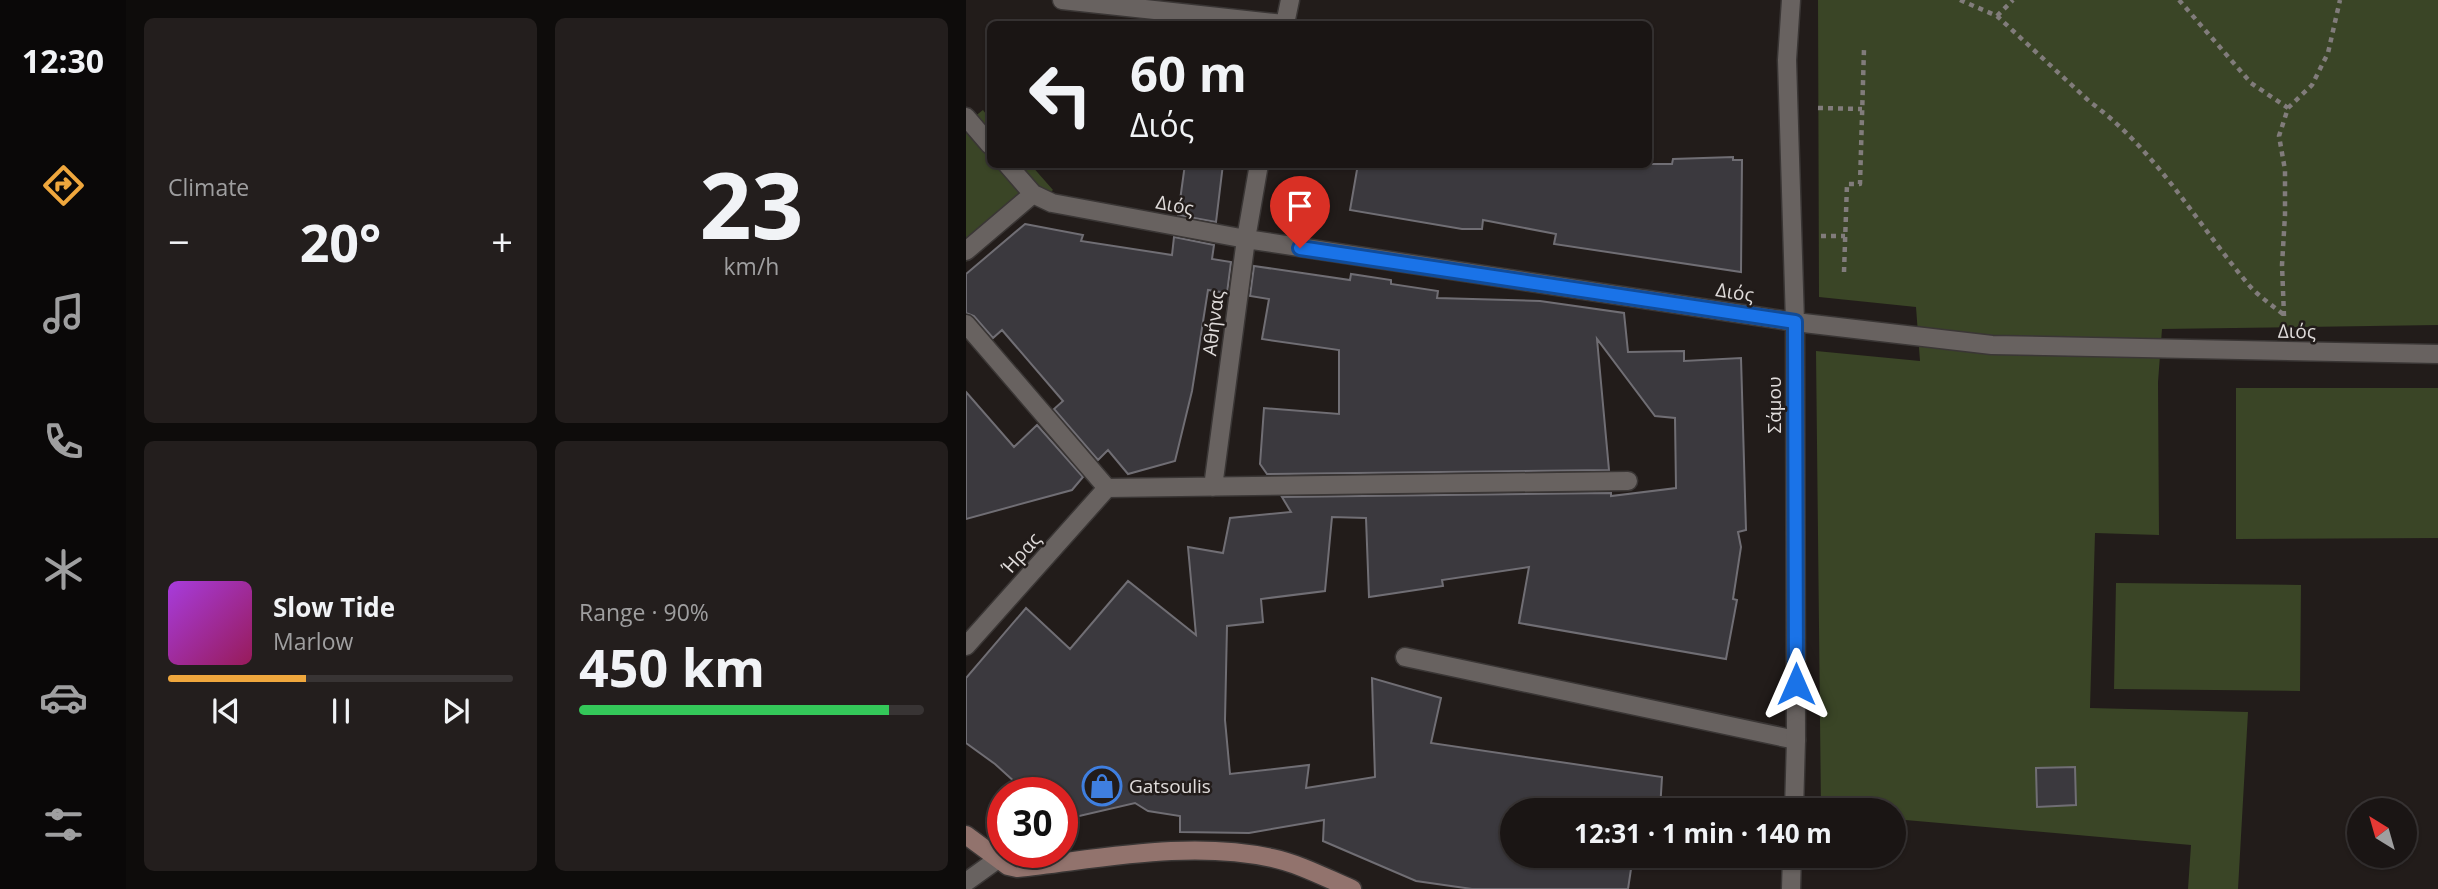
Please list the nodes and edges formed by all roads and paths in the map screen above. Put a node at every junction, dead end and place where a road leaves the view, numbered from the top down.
1 (1062, 0) edge
2 (1290, 0) edge
3 (1791, 0) edge
4 (1960, 0) edge
5 (2013, 0) edge
6 (2179, 0) edge
7 (2340, 0) edge
8 (1997, 16) junction
9 (1257, 21) edge
10 (1286, 21) edge
11 (1864, 49) dead end
12 (1789, 107) junction
13 (2288, 107) junction
14 (1862, 109) junction
15 (966, 117) edge
16 (987, 142) edge
17 (1010, 168) edge
18 (1258, 168) edge
19 (1033, 194) junction
20 (1245, 239) junction
21 (966, 251) edge
22 (1844, 272) dead end
23 (2284, 315) junction
24 (1795, 322) junction
25 (966, 324) edge
26 (2289, 352) junction
27 (2438, 354) edge
28 (1628, 481) dead end
29 (1213, 487) junction
30 (1107, 488) junction
31 (966, 646) edge
32 (1405, 657) dead end
33 (1796, 740) junction
34 (1794, 798) edge
35 (966, 835) edge
36 (987, 851) edge
37 (1078, 860) edge
38 (987, 867) edge
39 (1792, 868) edge
40 (966, 882) edge
41 (1352, 889) edge
42 (1791, 889) edge

1 - 9 street
2 - 10 street
3 - 12 street, Σάμου
4 - 8 path
5 - 8 path
6 - 13 path
7 - 13 path
8 - 23 path
11 - 14 path
12 - 14 path
12 - 24 street, Σάμου
13 - 23 path
14 - 22 path
15 - 16 street
17 - 19 street
18 - 20 street, Αθήνας
19 - 20 street, Διός
19 - 21 street
20 - 24 street, Διός
20 - 29 street, Αθήνας
23 - 26 path
24 - 26 street, Διός
24 - 33 street, Σάμου
25 - 30 street
26 - 27 street, Διός
28 - 29 street
29 - 30 street
30 - 31 street, Ήρας
32 - 33 street
33 - 34 street, Σάμου
35 - 36 main road
37 - 41 main road
38 - 40 street
39 - 42 street

